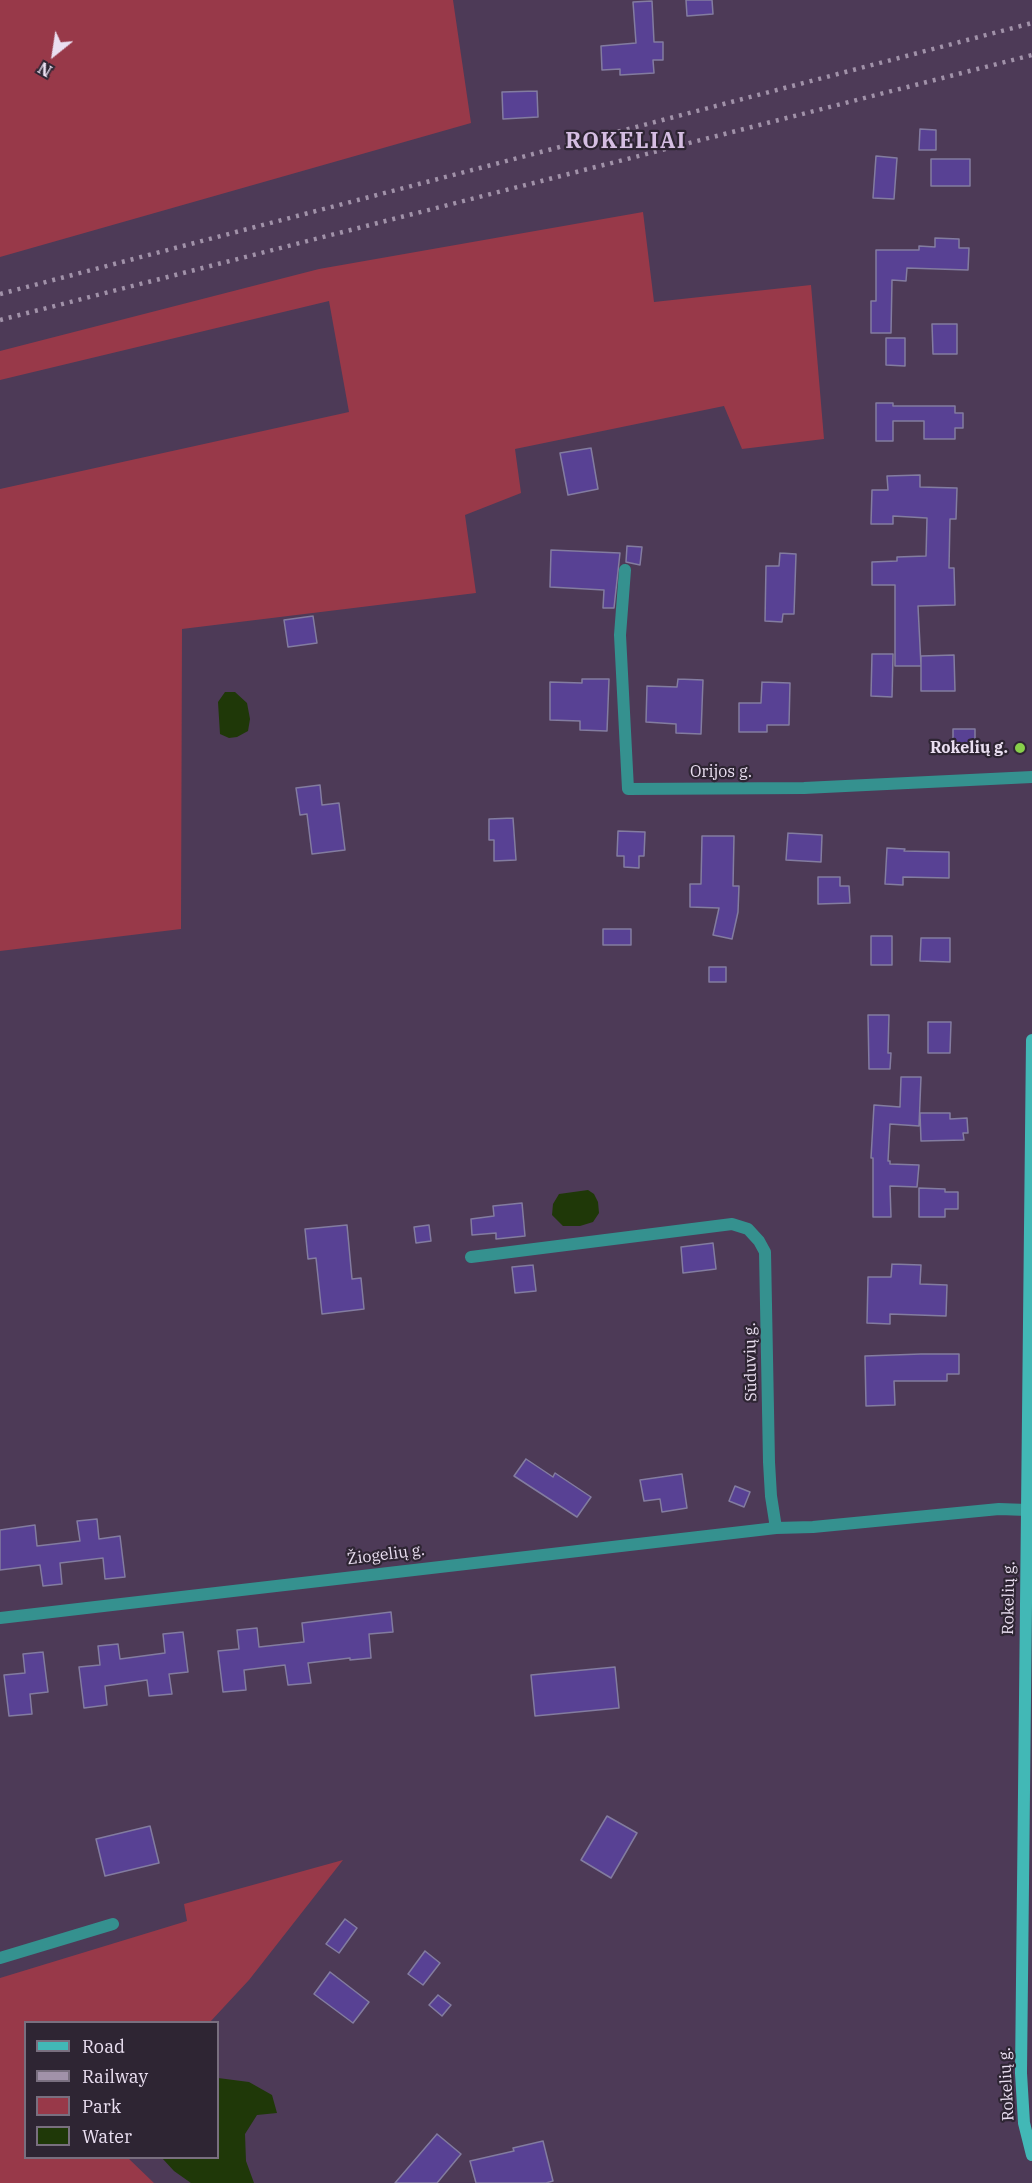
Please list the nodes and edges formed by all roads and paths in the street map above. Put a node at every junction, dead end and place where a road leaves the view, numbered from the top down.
1 (625, 570) dead end
2 (1032, 777) edge
3 (1032, 1040) edge
4 (471, 1257) dead end
5 (1028, 1510) junction
6 (776, 1528) junction
7 (0, 1618) edge
8 (113, 1924) dead end
9 (0, 1958) edge
10 (1032, 2155) edge

1 - 2 street, Orijos g.
3 - 5 main road, Rokelių g.
4 - 6 street, Sūduvių g.
5 - 6 street
5 - 10 main road, Rokelių g.
6 - 7 street, Žiogelių g.
8 - 9 street

